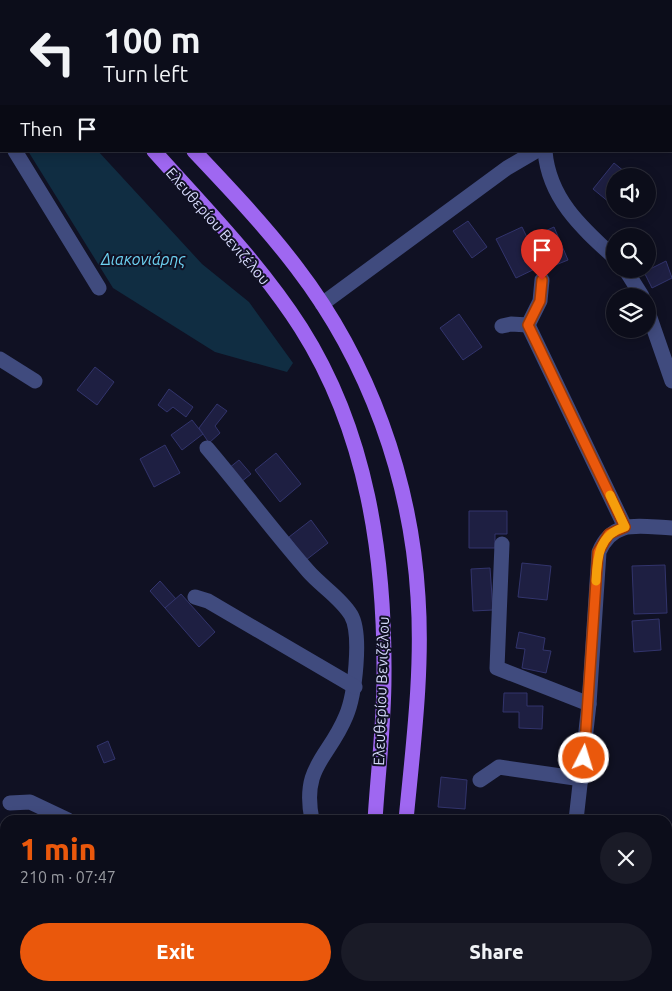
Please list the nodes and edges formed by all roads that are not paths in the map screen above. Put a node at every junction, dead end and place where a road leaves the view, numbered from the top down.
1 (16, 152) edge
2 (155, 152) edge
3 (195, 152) edge
4 (534, 152) edge
5 (546, 152) edge
6 (606, 250) edge
7 (542, 280) dead end
8 (99, 288) dead end
9 (322, 304) junction
10 (528, 325) junction
11 (502, 326) dead end
12 (656, 335) edge
13 (0, 360) edge
14 (35, 381) dead end
15 (672, 381) edge
16 (207, 448) dead end
17 (625, 527) junction
18 (672, 528) edge
19 (502, 544) dead end
20 (195, 597) dead end
21 (355, 687) junction
22 (589, 704) junction
23 (480, 780) dead end
24 (582, 780) junction
25 (10, 803) dead end
26 (57, 815) edge
27 (312, 815) edge
28 (375, 815) edge
29 (406, 815) edge
30 (577, 815) edge

1 - 8 street
2 - 28 main road, Ελευθερίου Βενιζέλου
3 - 9 main road, Ελευθερίου Βενιζέλου
4 - 9 street
5 - 6 street
7 - 10 street
9 - 29 main road, Ελευθερίου Βενιζέλου
10 - 11 street
10 - 17 street
12 - 15 street
13 - 14 street
16 - 21 street
17 - 18 street
17 - 22 street
19 - 22 street
20 - 21 street
21 - 27 street
22 - 24 street
23 - 24 street
24 - 30 street
25 - 26 street

